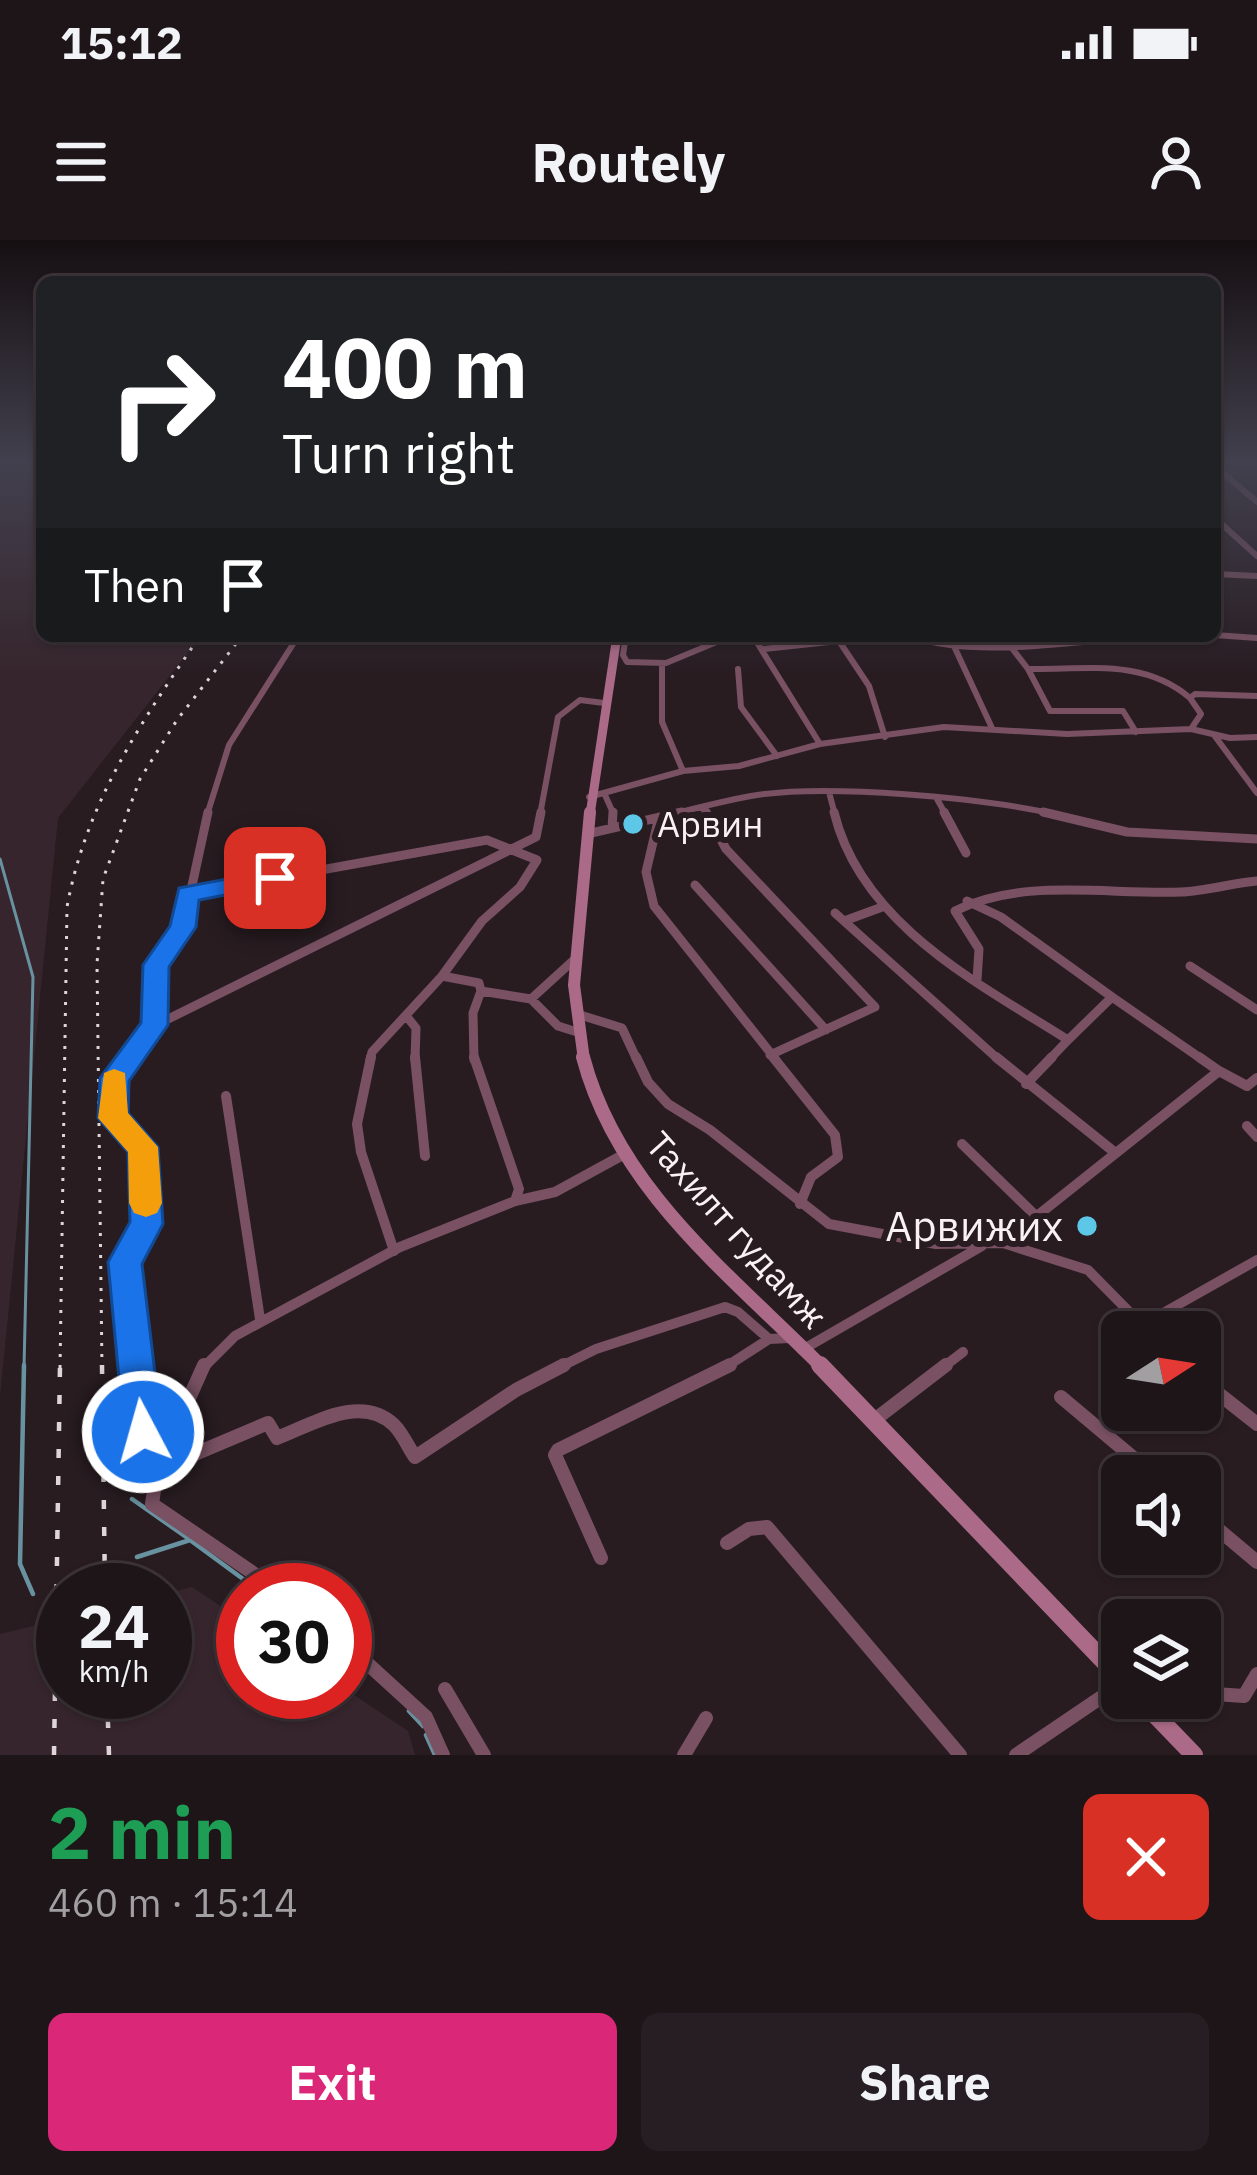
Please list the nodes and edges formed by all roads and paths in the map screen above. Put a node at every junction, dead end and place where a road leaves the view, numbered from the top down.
1 (1233, 535) edge
2 (1257, 556) edge
3 (1221, 576) edge
4 (1257, 576) edge
5 (1221, 633) edge
6 (1257, 638) edge
7 (294, 642) edge
8 (716, 642) edge
9 (758, 642) edge
10 (830, 642) edge
11 (839, 642) edge
12 (918, 642) edge
13 (971, 642) edge
14 (1002, 642) edge
15 (1019, 642) edge
16 (1008, 643) junction
17 (952, 644) junction
18 (618, 645) edge
19 (764, 650) junction
20 (662, 665) junction
21 (738, 669) dead end
22 (1028, 669) junction
23 (1257, 696) edge
24 (1190, 698) junction
25 (604, 703) junction
26 (992, 728) junction
27 (1191, 729) junction
28 (1212, 732) junction
29 (1136, 733) junction
30 (885, 737) junction
31 (1257, 737) edge
32 (820, 745) junction
33 (777, 756) junction
34 (683, 771) junction
35 (829, 792) junction
36 (1257, 793) edge
37 (605, 795) junction
38 (589, 797) junction
39 (937, 800) junction
40 (703, 807) junction
41 (659, 817) junction
42 (612, 828) junction
43 (585, 835) junction
44 (1257, 839) edge
45 (514, 848) junction
46 (966, 853) dead end
47 (1257, 881) edge
48 (695, 885) dead end
49 (188, 894) junction
50 (967, 901) junction
51 (886, 906) junction
52 (576, 958) junction
53 (1190, 966) dead end
54 (442, 976) junction
55 (977, 980) junction
56 (481, 991) junction
57 (1112, 997) junction
58 (531, 999) junction
59 (1257, 1010) edge
60 (575, 1014) junction
61 (407, 1017) junction
62 (154, 1025) junction
63 (826, 1030) junction
64 (578, 1032) junction
65 (1068, 1040) junction
66 (770, 1055) junction
67 (1220, 1070) junction
68 (1257, 1078) edge
69 (1026, 1084) junction
70 (226, 1096) dead end
71 (1247, 1126) dead end
72 (1257, 1137) edge
73 (962, 1144) dead end
74 (1113, 1150) junction
75 (425, 1156) dead end
76 (621, 1156) junction
77 (514, 1201) junction
78 (800, 1204) junction
79 (1036, 1216) junction
80 (1004, 1243) junction
81 (987, 1244) junction
82 (394, 1251) junction
83 (1257, 1260) edge
84 (1128, 1311) edge
85 (1175, 1311) edge
86 (260, 1319) junction
87 (790, 1338) junction
88 (769, 1339) junction
89 (802, 1350) junction
90 (963, 1352) dead end
91 (1221, 1396) edge
92 (1060, 1397) dead end
93 (873, 1420) junction
94 (1257, 1424) edge
95 (1130, 1455) edge
96 (157, 1470) junction
97 (1221, 1532) edge
98 (727, 1544) dead end
99 (601, 1558) dead end
100 (1257, 1562) edge
101 (237, 1563) edge
102 (1101, 1657) edge
103 (372, 1668) edge
104 (1257, 1674) edge
105 (445, 1689) dead end
106 (1101, 1697) edge
107 (1250, 1701) edge
108 (706, 1718) dead end
109 (1159, 1719) edge
110 (443, 1755) edge
111 (484, 1755) edge
112 (684, 1755) edge
113 (960, 1755) edge
114 (1016, 1755) edge
115 (1194, 1755) edge

1 - 2 street
3 - 4 street
5 - 6 street
7 - 49 street
8 - 20 street
9 - 19 street
10 - 19 street
11 - 30 street
12 - 17 street
13 - 17 street
14 - 16 street
15 - 16 street
16 - 22 street
17 - 26 street
18 - 20 street
18 - 25 main road, Тахилт гудамж
19 - 32 street
20 - 34 street
21 - 33 street
22 - 24 street
22 - 29 street
23 - 24 street
24 - 27 street
25 - 38 main road, Тахилт гудамж
25 - 45 street
26 - 29 street
26 - 30 street
27 - 28 street
27 - 29 street
28 - 31 street
28 - 36 street
30 - 32 street
32 - 33 street
33 - 34 street
34 - 37 street
35 - 39 street
35 - 40 street
35 - 51 street
37 - 38 street
37 - 42 street
38 - 43 main road, Тахилт гудамж
39 - 44 street
39 - 46 street
40 - 41 street
40 - 63 street
41 - 42 street
41 - 66 street
42 - 43 street
43 - 52 main road, Тахилт гудамж
45 - 49 street
45 - 54 street
45 - 62 street
47 - 50 street
48 - 63 street
49 - 62 street
50 - 55 street
50 - 57 street
51 - 55 street
51 - 69 street
52 - 58 street
52 - 60 main road, Тахилт гудамж
53 - 59 street
54 - 56 street
54 - 61 street
55 - 65 street
56 - 58 street
56 - 77 street
57 - 65 street
57 - 67 street
58 - 64 street
60 - 64 main road, Тахилт гудамж
60 - 78 street
61 - 75 street
61 - 82 street
62 - 96 street
63 - 66 street
64 - 76 main road, Тахилт гудамж
65 - 69 street
66 - 78 street
67 - 68 street
67 - 74 street
69 - 74 street
70 - 86 street
71 - 72 street
73 - 79 street
74 - 79 street
76 - 77 street
76 - 87 main road, Тахилт гудамж
77 - 82 street
78 - 81 street
79 - 80 street
80 - 81 street
80 - 84 street
81 - 89 street
82 - 86 street
83 - 85 street
86 - 96 street
87 - 88 street
87 - 89 main road, Тахилт гудамж
88 - 96 street
88 - 99 street
89 - 93 main road, Тахилт гудамж
90 - 93 street
91 - 94 street
92 - 95 street
93 - 102 main road, Тахилт гудамж
96 - 101 street
97 - 100 street
98 - 113 street
103 - 110 street
104 - 107 street
105 - 111 street
106 - 114 street
108 - 112 street
109 - 115 main road

